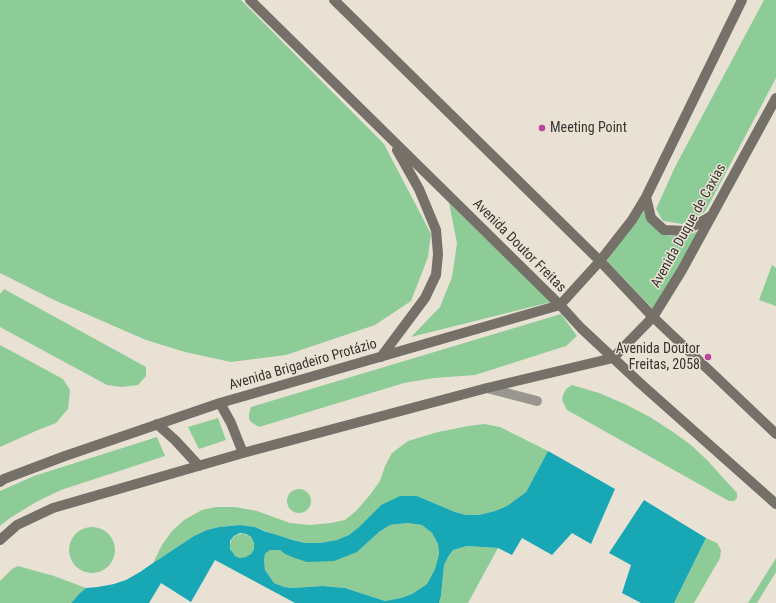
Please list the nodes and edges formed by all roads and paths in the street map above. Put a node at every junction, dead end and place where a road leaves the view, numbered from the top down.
1 (250, 0) edge
2 (334, 0) edge
3 (741, 1) edge
4 (776, 98) edge
5 (392, 140) junction
6 (646, 197) junction
7 (712, 216) junction
8 (600, 261) junction
9 (560, 305) junction
10 (653, 317) junction
11 (381, 357) junction
12 (613, 358) junction
13 (487, 388) junction
14 (537, 401) dead end
15 (220, 403) junction
16 (157, 424) junction
17 (776, 434) edge
18 (243, 453) junction
19 (199, 466) junction
20 (0, 482) edge
21 (776, 504) edge
22 (0, 540) edge

1 - 5 main road, Avenida Doutor Freitas
2 - 8 main road
3 - 6 main road
4 - 7 main road, Avenida Duque de Caxias
5 - 9 main road, Avenida Doutor Freitas
5 - 11 main road
6 - 7 main road
6 - 8 main road
7 - 10 main road, Avenida Duque de Caxias
8 - 9 main road
8 - 10 main road
9 - 11 main road, Avenida Brigadeiro Protázio
9 - 12 main road, Avenida Doutor Freitas
10 - 12 main road, Avenida Duque de Caxias
10 - 17 main road
11 - 15 main road, Avenida Brigadeiro Protázio
12 - 13 main road
12 - 21 main road, Avenida Doutor Freitas
13 - 14 street
13 - 18 main road
15 - 16 main road, Avenida Brigadeiro Protázio
15 - 18 main road
16 - 19 main road
16 - 20 main road, Avenida Brigadeiro Protázio
18 - 19 main road
19 - 22 main road

